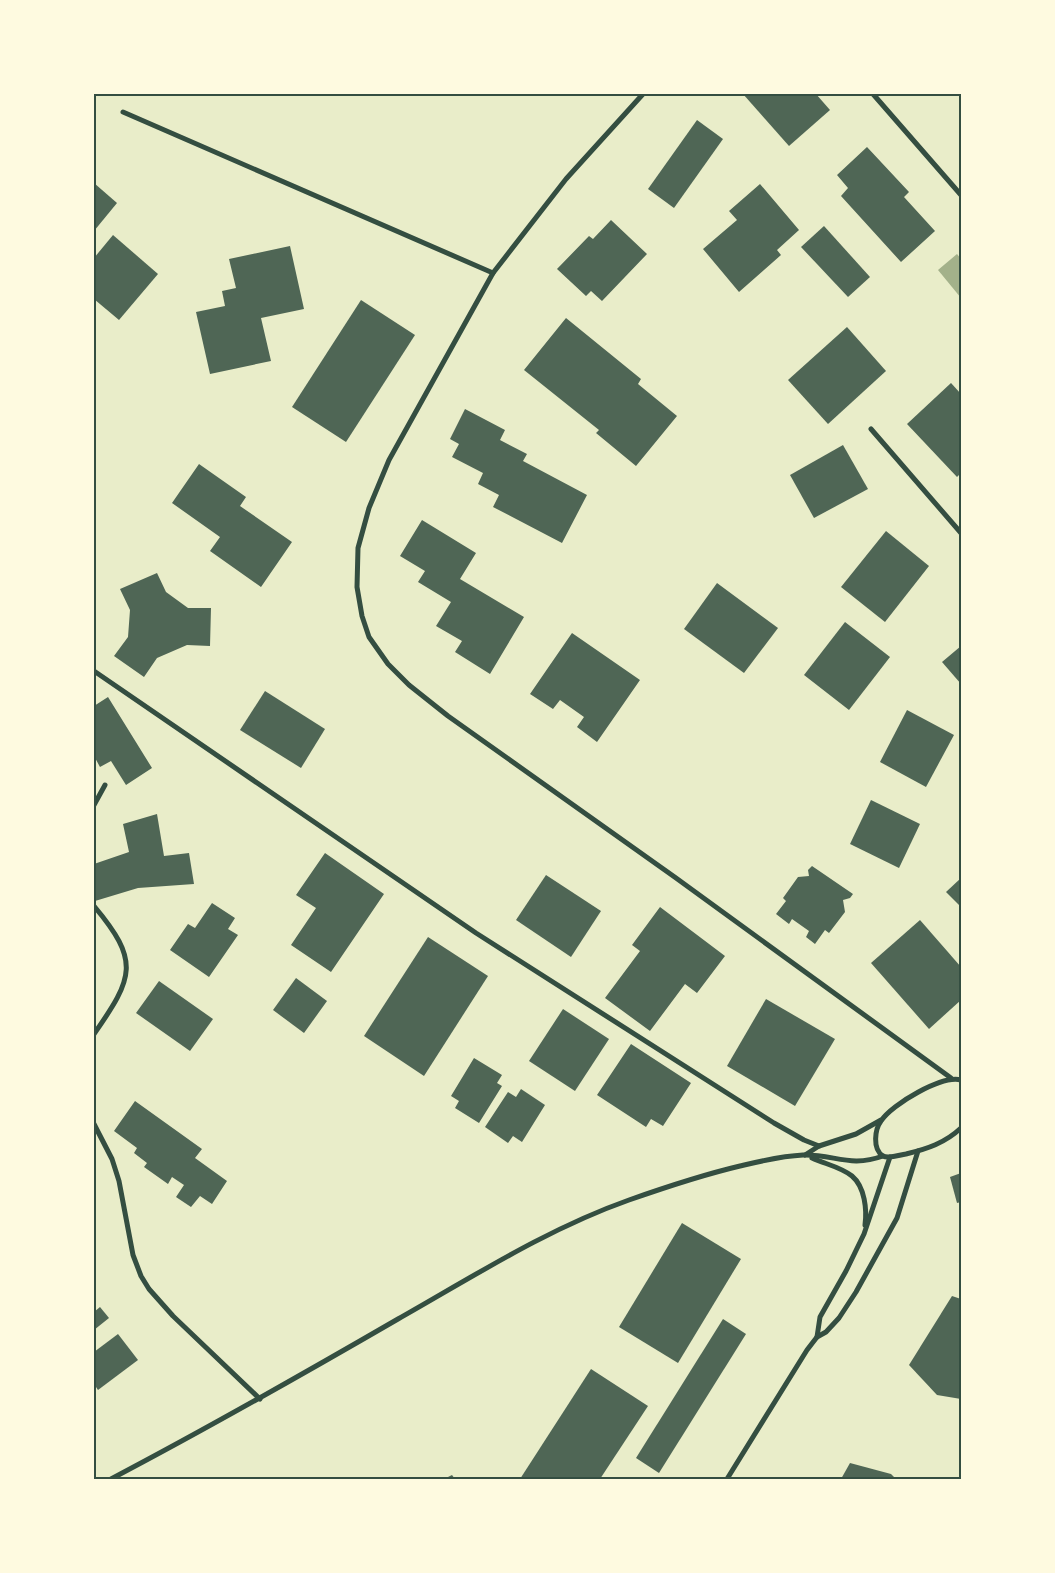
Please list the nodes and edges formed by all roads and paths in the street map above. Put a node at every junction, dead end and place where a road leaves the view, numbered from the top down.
1 (643, 94) edge
2 (873, 94) edge
3 (123, 112) dead end
4 (961, 195) edge
5 (493, 273) junction
6 (871, 429) dead end
7 (961, 532) edge
8 (94, 671) edge
9 (105, 785) dead end
10 (94, 805) edge
11 (94, 906) edge
12 (94, 1034) edge
13 (951, 1078) junction
14 (961, 1080) edge
15 (881, 1120) junction
16 (94, 1124) edge
17 (961, 1128) edge
18 (819, 1146) junction
19 (918, 1151) junction
20 (805, 1155) junction
21 (882, 1156) junction
22 (890, 1157) junction
23 (864, 1234) junction
24 (817, 1336) junction
25 (260, 1399) junction
26 (111, 1479) edge
27 (727, 1479) edge

1 - 5 street
2 - 4 street
3 - 5 street
5 - 13 street
6 - 7 street
8 - 18 street
9 - 10 street
11 - 12 street
13 - 14 street
13 - 15 street
15 - 18 street
15 - 21 street
16 - 25 street
17 - 19 street
18 - 20 street
19 - 22 street
19 - 24 street
20 - 21 street
20 - 23 street
20 - 25 street
21 - 22 street
22 - 23 street
23 - 24 street
24 - 27 street
25 - 26 street

